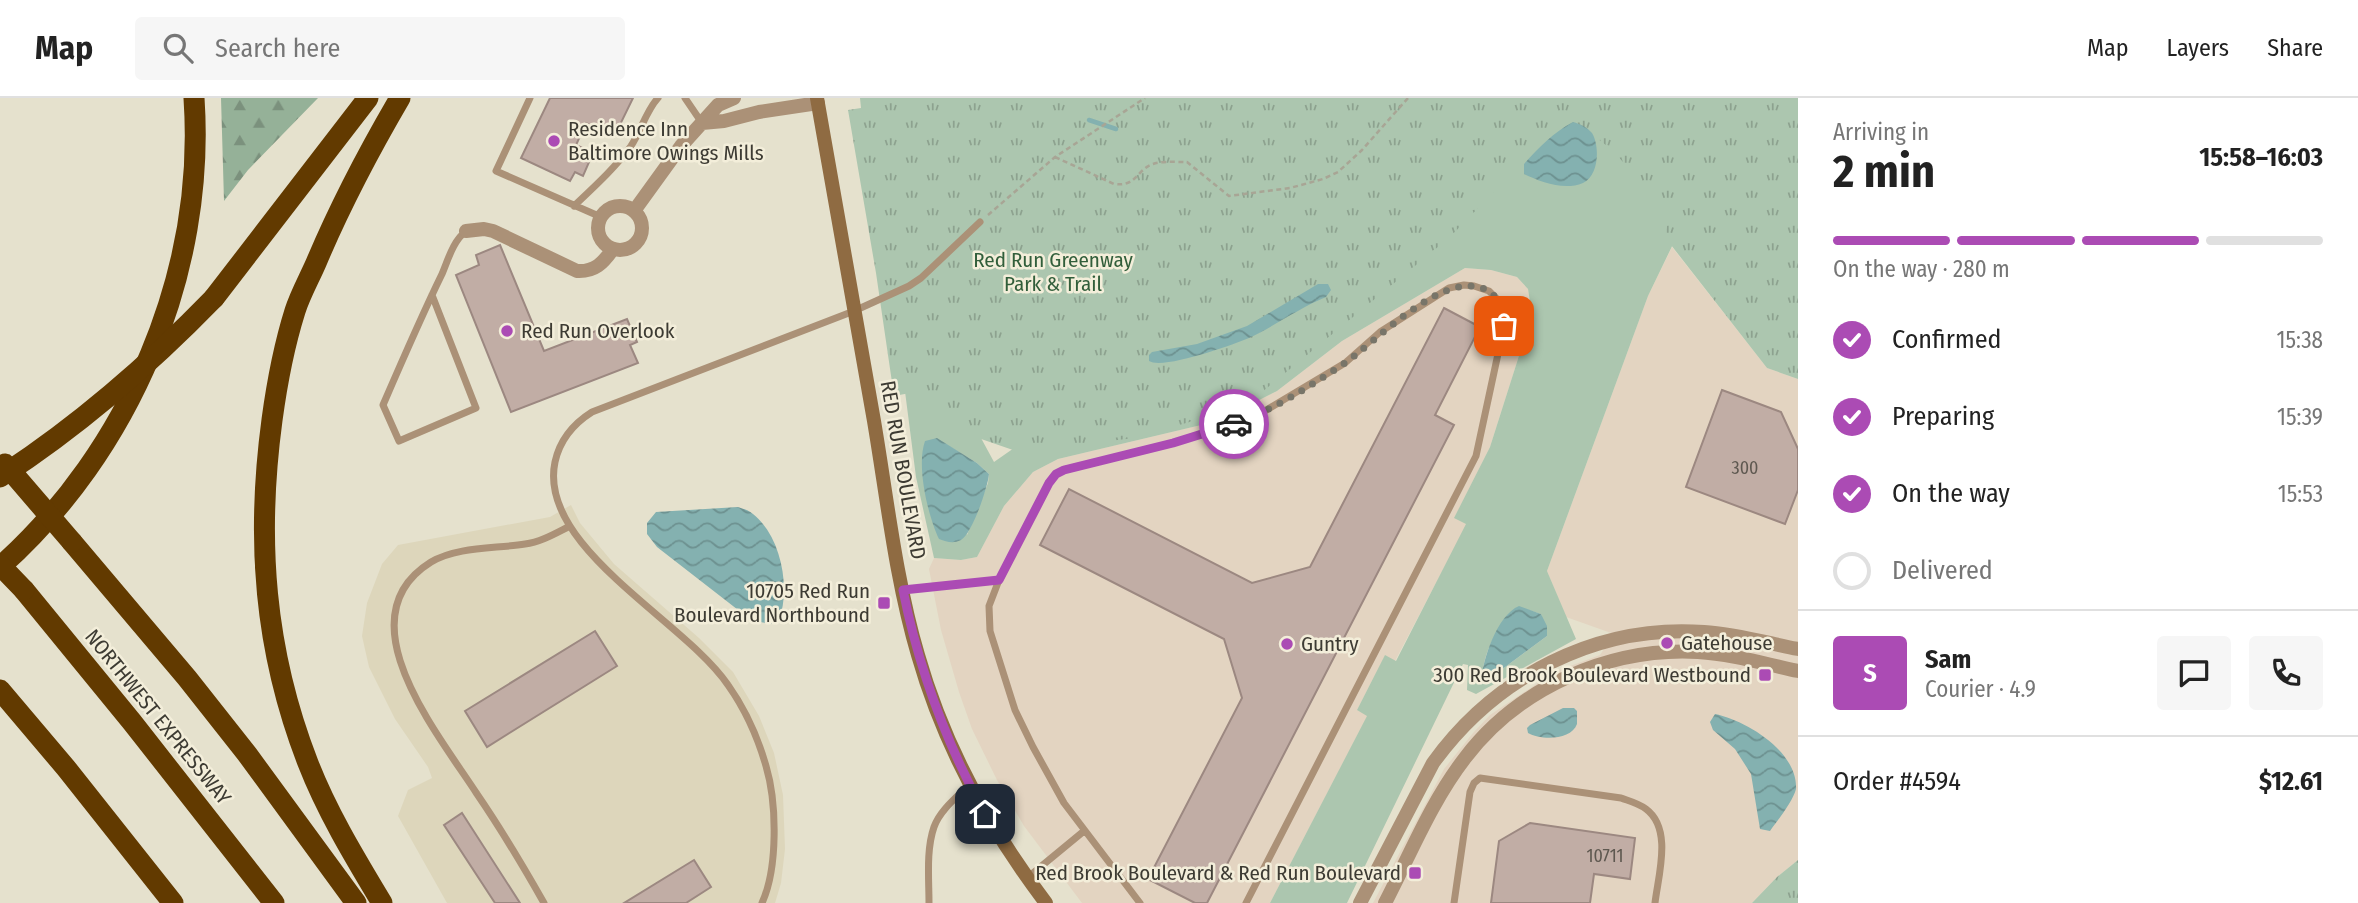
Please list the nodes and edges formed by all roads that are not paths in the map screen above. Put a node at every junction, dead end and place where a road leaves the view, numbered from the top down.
1 (194, 98) edge
2 (368, 98) edge
3 (400, 98) edge
4 (530, 98) edge
5 (658, 98) edge
6 (685, 98) edge
7 (734, 98) edge
8 (817, 100) edge
9 (702, 123) junction
10 (574, 206) junction
11 (634, 211) junction
12 (601, 216) junction
13 (980, 222) road end
14 (466, 231) joint
15 (613, 249) junction
16 (432, 295) junction
17 (855, 311) junction
18 (2, 467) edge
19 (570, 526) junction
20 (0, 566) edge
21 (999, 580) junction
22 (903, 590) junction
23 (1644, 634) junction
24 (1798, 649) edge
25 (1646, 654) junction
26 (1798, 671) edge
27 (0, 690) edge
28 (969, 785) junction
29 (1084, 831) junction
30 (1027, 878) junction
31 (173, 903) edge
32 (274, 903) edge
33 (356, 903) edge
34 (382, 903) edge
35 (544, 903) edge
36 (762, 903) edge
37 (929, 903) edge
38 (1046, 903) edge
39 (1140, 903) edge
40 (1246, 903) edge
41 (1360, 903) edge
42 (1385, 903) edge
43 (1454, 903) edge
44 (1655, 903) edge

1 - 20 highway
2 - 18 highway, bridge
3 - 34 highway
4 - 10 lane
5 - 10 lane
6 - 9 lane
7 - 9 street
8 - 9 street
8 - 17 main road, RED RUN BOULEVARD
9 - 11 street
10 - 12 lane
11 - 12 street
11 - 15 street
12 - 15 street
13 - 17 lane
14 - 15 street
14 - 16 lane
16 - 16 lane
17 - 19 lane
17 - 22 main road, RED RUN BOULEVARD
18 - 33 highway, bridge
19 - 35 lane
19 - 36 lane
20 - 32 highway, NORTHWEST EXPRESSWAY, bridge
21 - 22 lane
21 - 29 lane
21 - 40 lane
22 - 28 main road, RED RUN BOULEVARD
23 - 24 street
23 - 25 lane
23 - 41 street
25 - 26 street
25 - 42 street
27 - 31 highway
28 - 30 main road, RED RUN BOULEVARD
28 - 37 lane
29 - 30 lane
29 - 39 lane
30 - 38 main road, RED RUN BOULEVARD
43 - 44 lane

